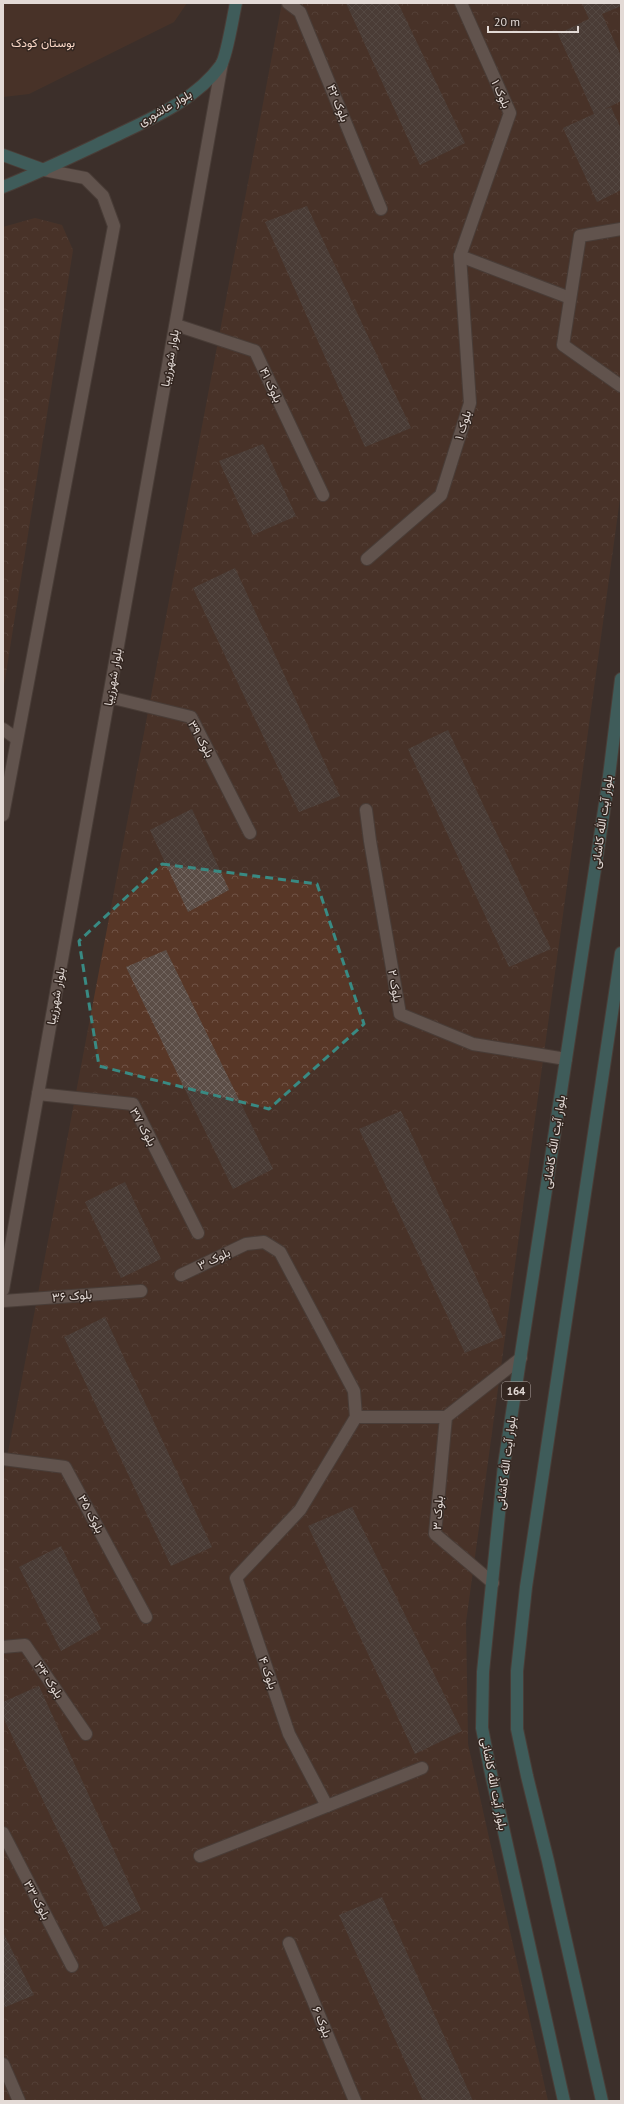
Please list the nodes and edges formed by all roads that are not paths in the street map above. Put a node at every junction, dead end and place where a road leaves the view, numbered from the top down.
1 (236, 3) edge
2 (288, 3) edge
3 (461, 3) edge
4 (222, 63) junction
5 (3, 155) edge
6 (44, 170) junction
7 (3, 187) edge
8 (381, 209) dead end
9 (621, 229) edge
10 (460, 256) junction
11 (570, 298) junction
12 (176, 325) junction
13 (621, 386) edge
14 (323, 495) dead end
15 (367, 559) dead end
16 (621, 678) edge
17 (109, 697) junction
18 (3, 729) edge
19 (17, 739) junction
20 (366, 810) dead end
21 (3, 815) edge
22 (250, 833) dead end
23 (621, 953) edge
24 (619, 974) edge
25 (566, 1059) junction
26 (38, 1094) junction
27 (198, 1233) dead end
28 (181, 1275) dead end
29 (3, 1290) edge
30 (141, 1291) dead end
31 (3, 1301) edge
32 (521, 1358) junction
33 (356, 1417) junction
34 (446, 1417) junction
35 (3, 1459) edge
36 (493, 1583) junction
37 (146, 1617) dead end
38 (3, 1647) edge
39 (86, 1734) dead end
40 (422, 1768) dead end
41 (328, 1806) junction
42 (3, 1834) edge
43 (200, 1856) dead end
44 (289, 1943) dead end
45 (72, 1966) dead end
46 (3, 2064) edge
47 (19, 2101) edge
48 (355, 2101) edge
49 (564, 2101) edge
50 (602, 2101) edge

1 - 4 main road, بلوار عاشوری
2 - 8 street, بلوک ۴۲
3 - 10 street, بلوک ۱
4 - 6 main road, بلوار عاشوری
4 - 12 street, بلوار شهرزیبا
5 - 6 main road
6 - 7 main road, بلوار عاشوری
6 - 19 street
9 - 11 street
10 - 11 street
10 - 15 street, بلوک ۱
11 - 13 street
12 - 14 street, بلوک ۴۱
12 - 17 street, بلوار شهرزیبا
16 - 25 main road, بلوار آیت الله کاشانی / 164
17 - 22 street, بلوک ۳۹
17 - 26 street, بلوار شهرزیبا
18 - 19 street
19 - 21 street
20 - 25 street, بلوک ۲
23 - 24 main road
24 - 50 main road
25 - 32 main road, بلوار آیت الله کاشانی / 164
26 - 27 street, بلوک ۳۷
26 - 29 street, بلوار شهرزیبا
28 - 33 street, بلوک ۳
30 - 31 street, بلوک ۳۶
32 - 34 street
32 - 36 main road, بلوار آیت الله کاشانی / 164
33 - 34 street
33 - 41 street, بلوک ۴
34 - 36 street, بلوک ۳
35 - 37 street, بلوک ۳۵
36 - 49 main road, بلوار آیت الله کاشانی / 164
38 - 39 street, بلوک ۳۴
40 - 41 street
41 - 43 street
42 - 45 street, بلوک ۳۳
44 - 48 street, بلوک ۶
46 - 47 street

